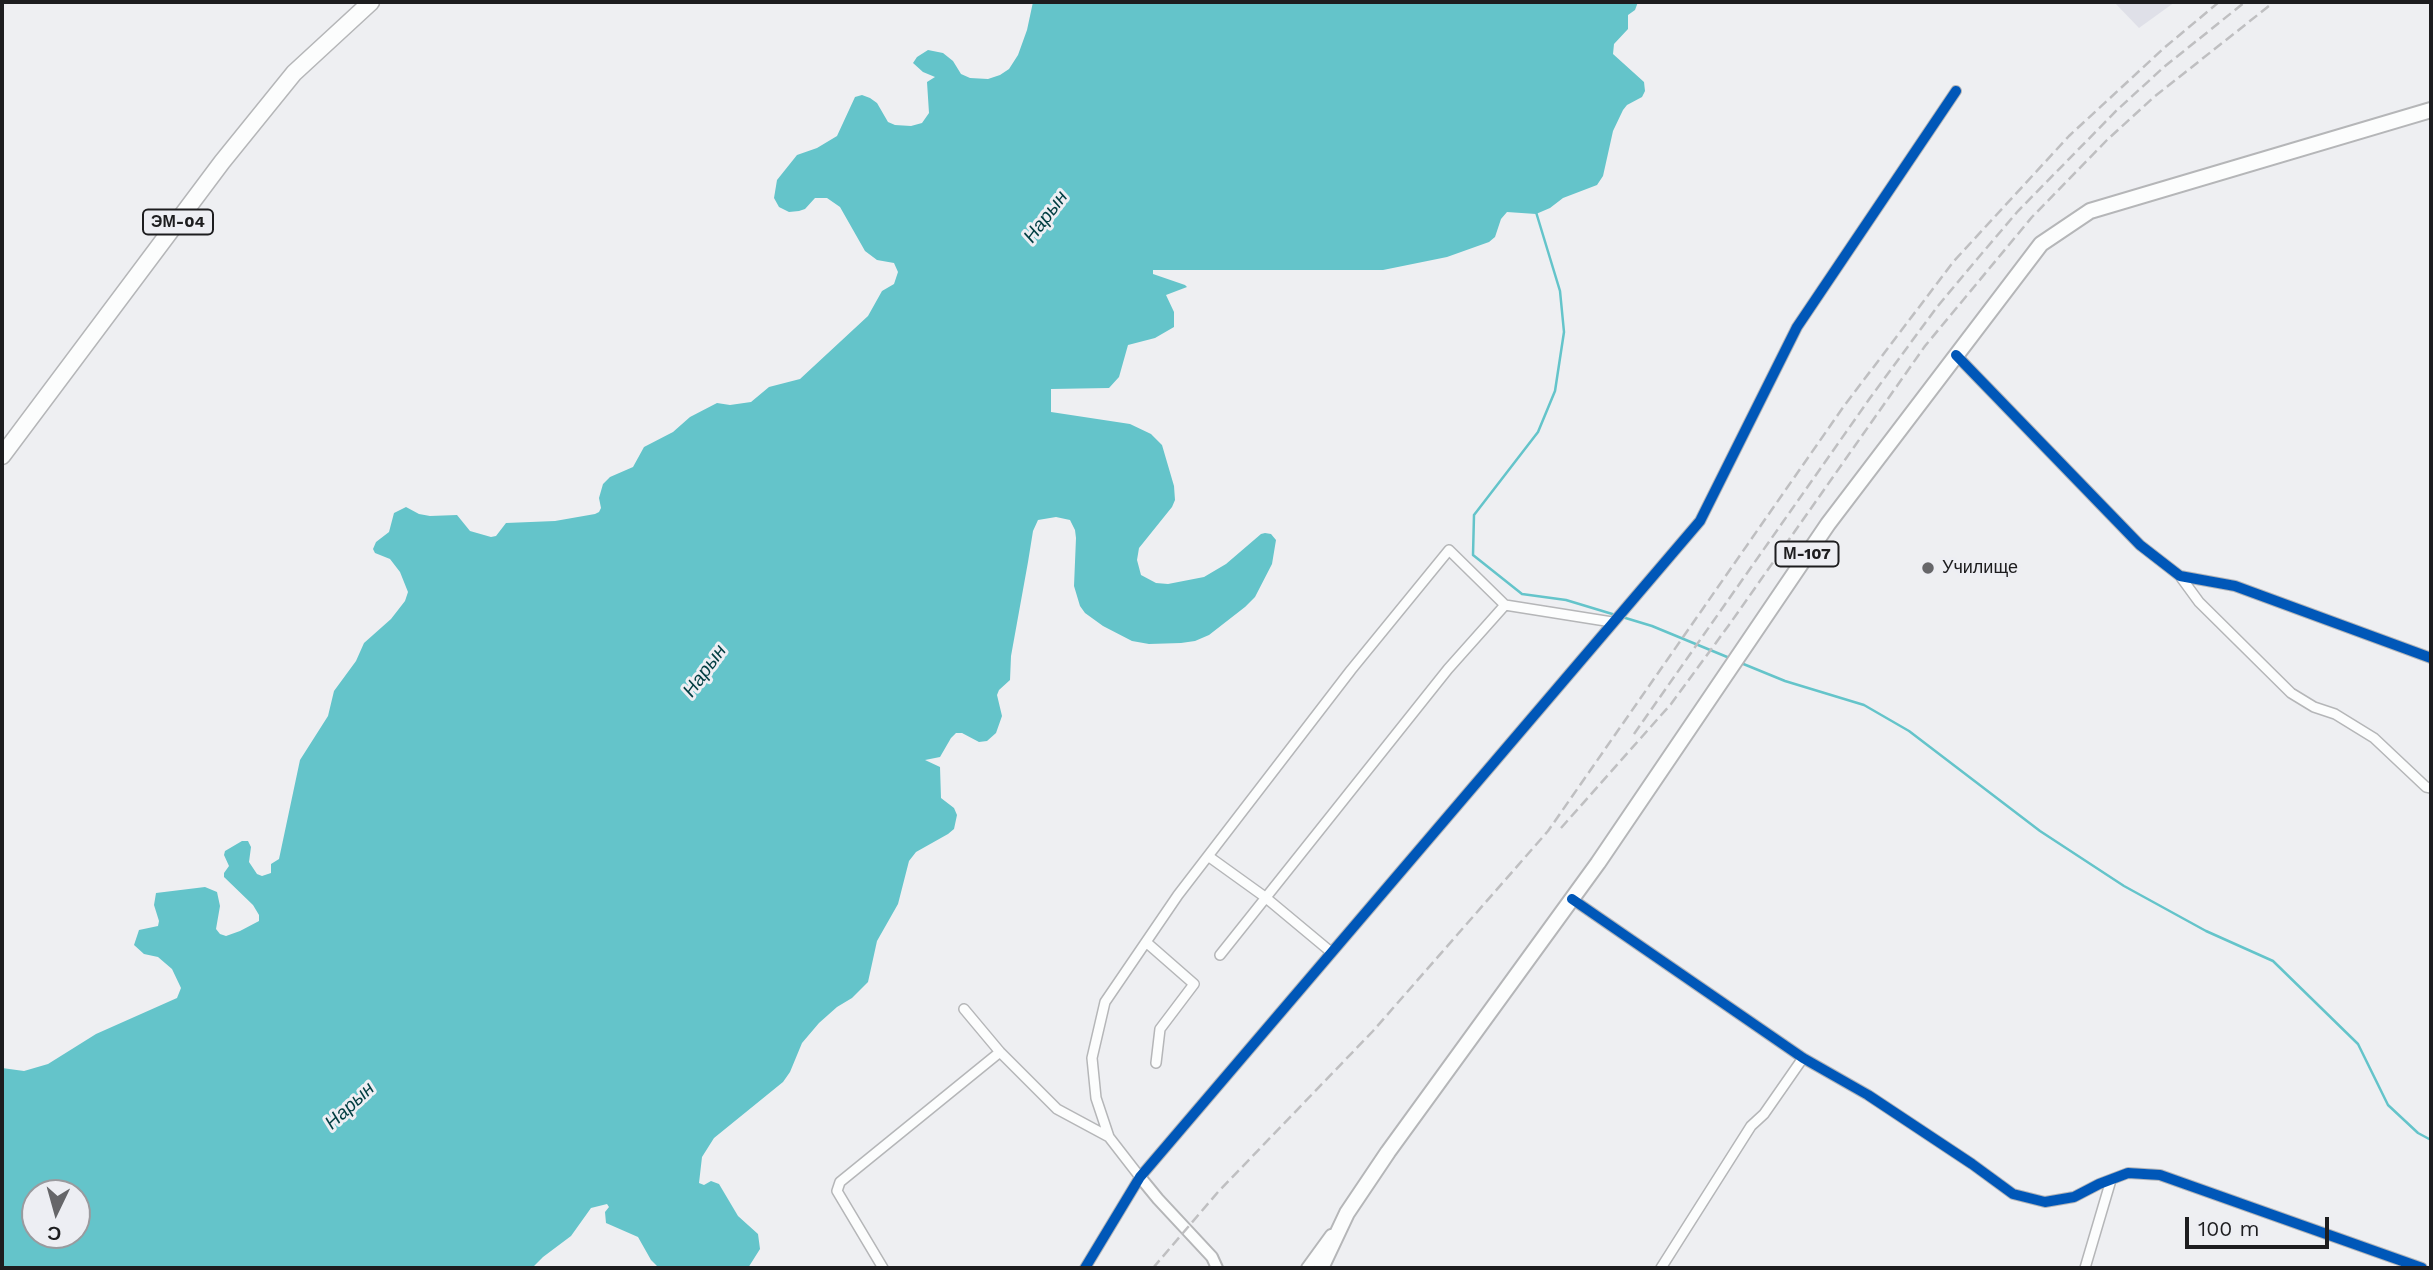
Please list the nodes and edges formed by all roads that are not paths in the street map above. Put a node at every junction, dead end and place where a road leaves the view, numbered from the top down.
1 (371, 2) edge
2 (1956, 91) dead end
3 (2431, 110) edge
4 (1956, 355) junction
5 (2, 456) edge
6 (2180, 576) junction
7 (1505, 605) junction
8 (1612, 622) junction
9 (2431, 658) edge
10 (2431, 788) edge
11 (1208, 856) junction
12 (1265, 897) junction
13 (1572, 898) junction
14 (1146, 942) junction
15 (1331, 952) junction
16 (1220, 955) dead end
17 (964, 1009) dead end
18 (1000, 1052) junction
19 (1803, 1058) junction
20 (1156, 1063) dead end
21 (1109, 1137) junction
22 (1140, 1177) junction
23 (2111, 1180) junction
24 (1347, 1213) junction
25 (1663, 1265) edge
26 (883, 1268) edge
27 (1086, 1268) edge
28 (1217, 1268) edge
29 (1307, 1268) edge
30 (1321, 1268) edge
31 (1674, 1268) edge
32 (2085, 1268) edge
33 (2422, 1268) edge

1 - 5 highway, ЭМ-04
2 - 8 street
3 - 4 main road, М-107
4 - 6 street
4 - 13 main road, М-107
6 - 9 street
6 - 10 street
7 - 8 street
7 - 11 street
7 - 12 street
8 - 15 street
11 - 12 street
11 - 14 street
12 - 15 street
12 - 16 street
13 - 19 street
13 - 24 main road, М-107
14 - 20 street
14 - 21 street
15 - 22 street
17 - 18 street
18 - 21 street
18 - 26 street
19 - 23 street
19 - 25 street
21 - 22 street
22 - 27 street
22 - 28 street
23 - 32 street
23 - 33 street
24 - 29 street
24 - 30 main road, М-107
25 - 31 street

